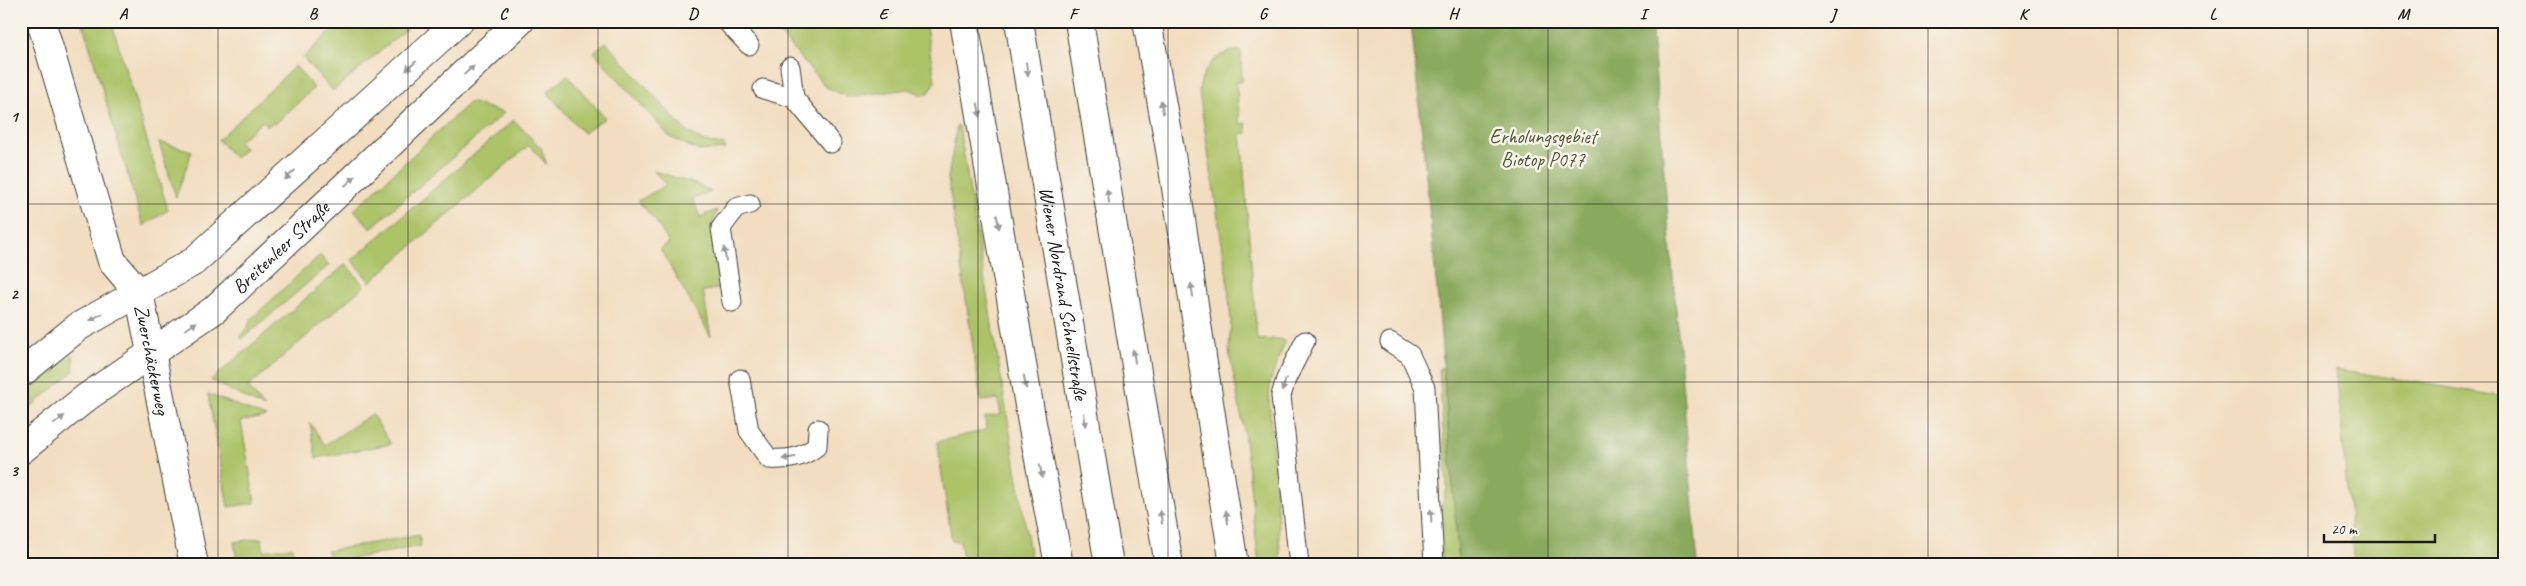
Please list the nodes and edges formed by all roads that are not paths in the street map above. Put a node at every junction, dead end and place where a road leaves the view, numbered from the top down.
1 (42, 21) edge
2 (459, 21) edge
3 (520, 21) edge
4 (964, 21) edge
5 (1019, 21) edge
6 (1079, 21) edge
7 (1147, 21) edge
8 (729, 24) dead end
9 (749, 45) dead end
10 (790, 67) dead end
11 (763, 89) dead end
12 (794, 98) junction
13 (830, 143) dead end
14 (750, 204) dead end
15 (138, 293) junction
16 (732, 302) dead end
17 (1305, 341) dead end
18 (1390, 342) dead end
19 (151, 354) junction
20 (21, 373) edge
21 (740, 379) dead end
22 (818, 429) dead end
23 (21, 450) edge
24 (194, 565) edge
25 (1059, 565) edge
26 (1109, 565) edge
27 (1169, 565) edge
28 (1234, 565) edge
29 (1299, 565) edge
30 (1434, 565) edge

1 - 15 main road, Zwerchäckerweg
2 -> 15 main road
19 -> 3 main road, Breitenleer Straße
4 -> 25 main road
5 -> 26 main road, Wiener Nordrand Schnellstraße
27 -> 6 main road
28 -> 7 main road
8 - 9 lane
10 - 12 lane
11 - 12 lane
12 - 13 lane
16 -> 14 lane
15 - 19 main road, Zwerchäckerweg
15 -> 20 main road
17 -> 29 lane
30 -> 18 lane
23 -> 19 main road, Breitenleer Straße
19 - 24 main road, Zwerchäckerweg
22 -> 21 lane

